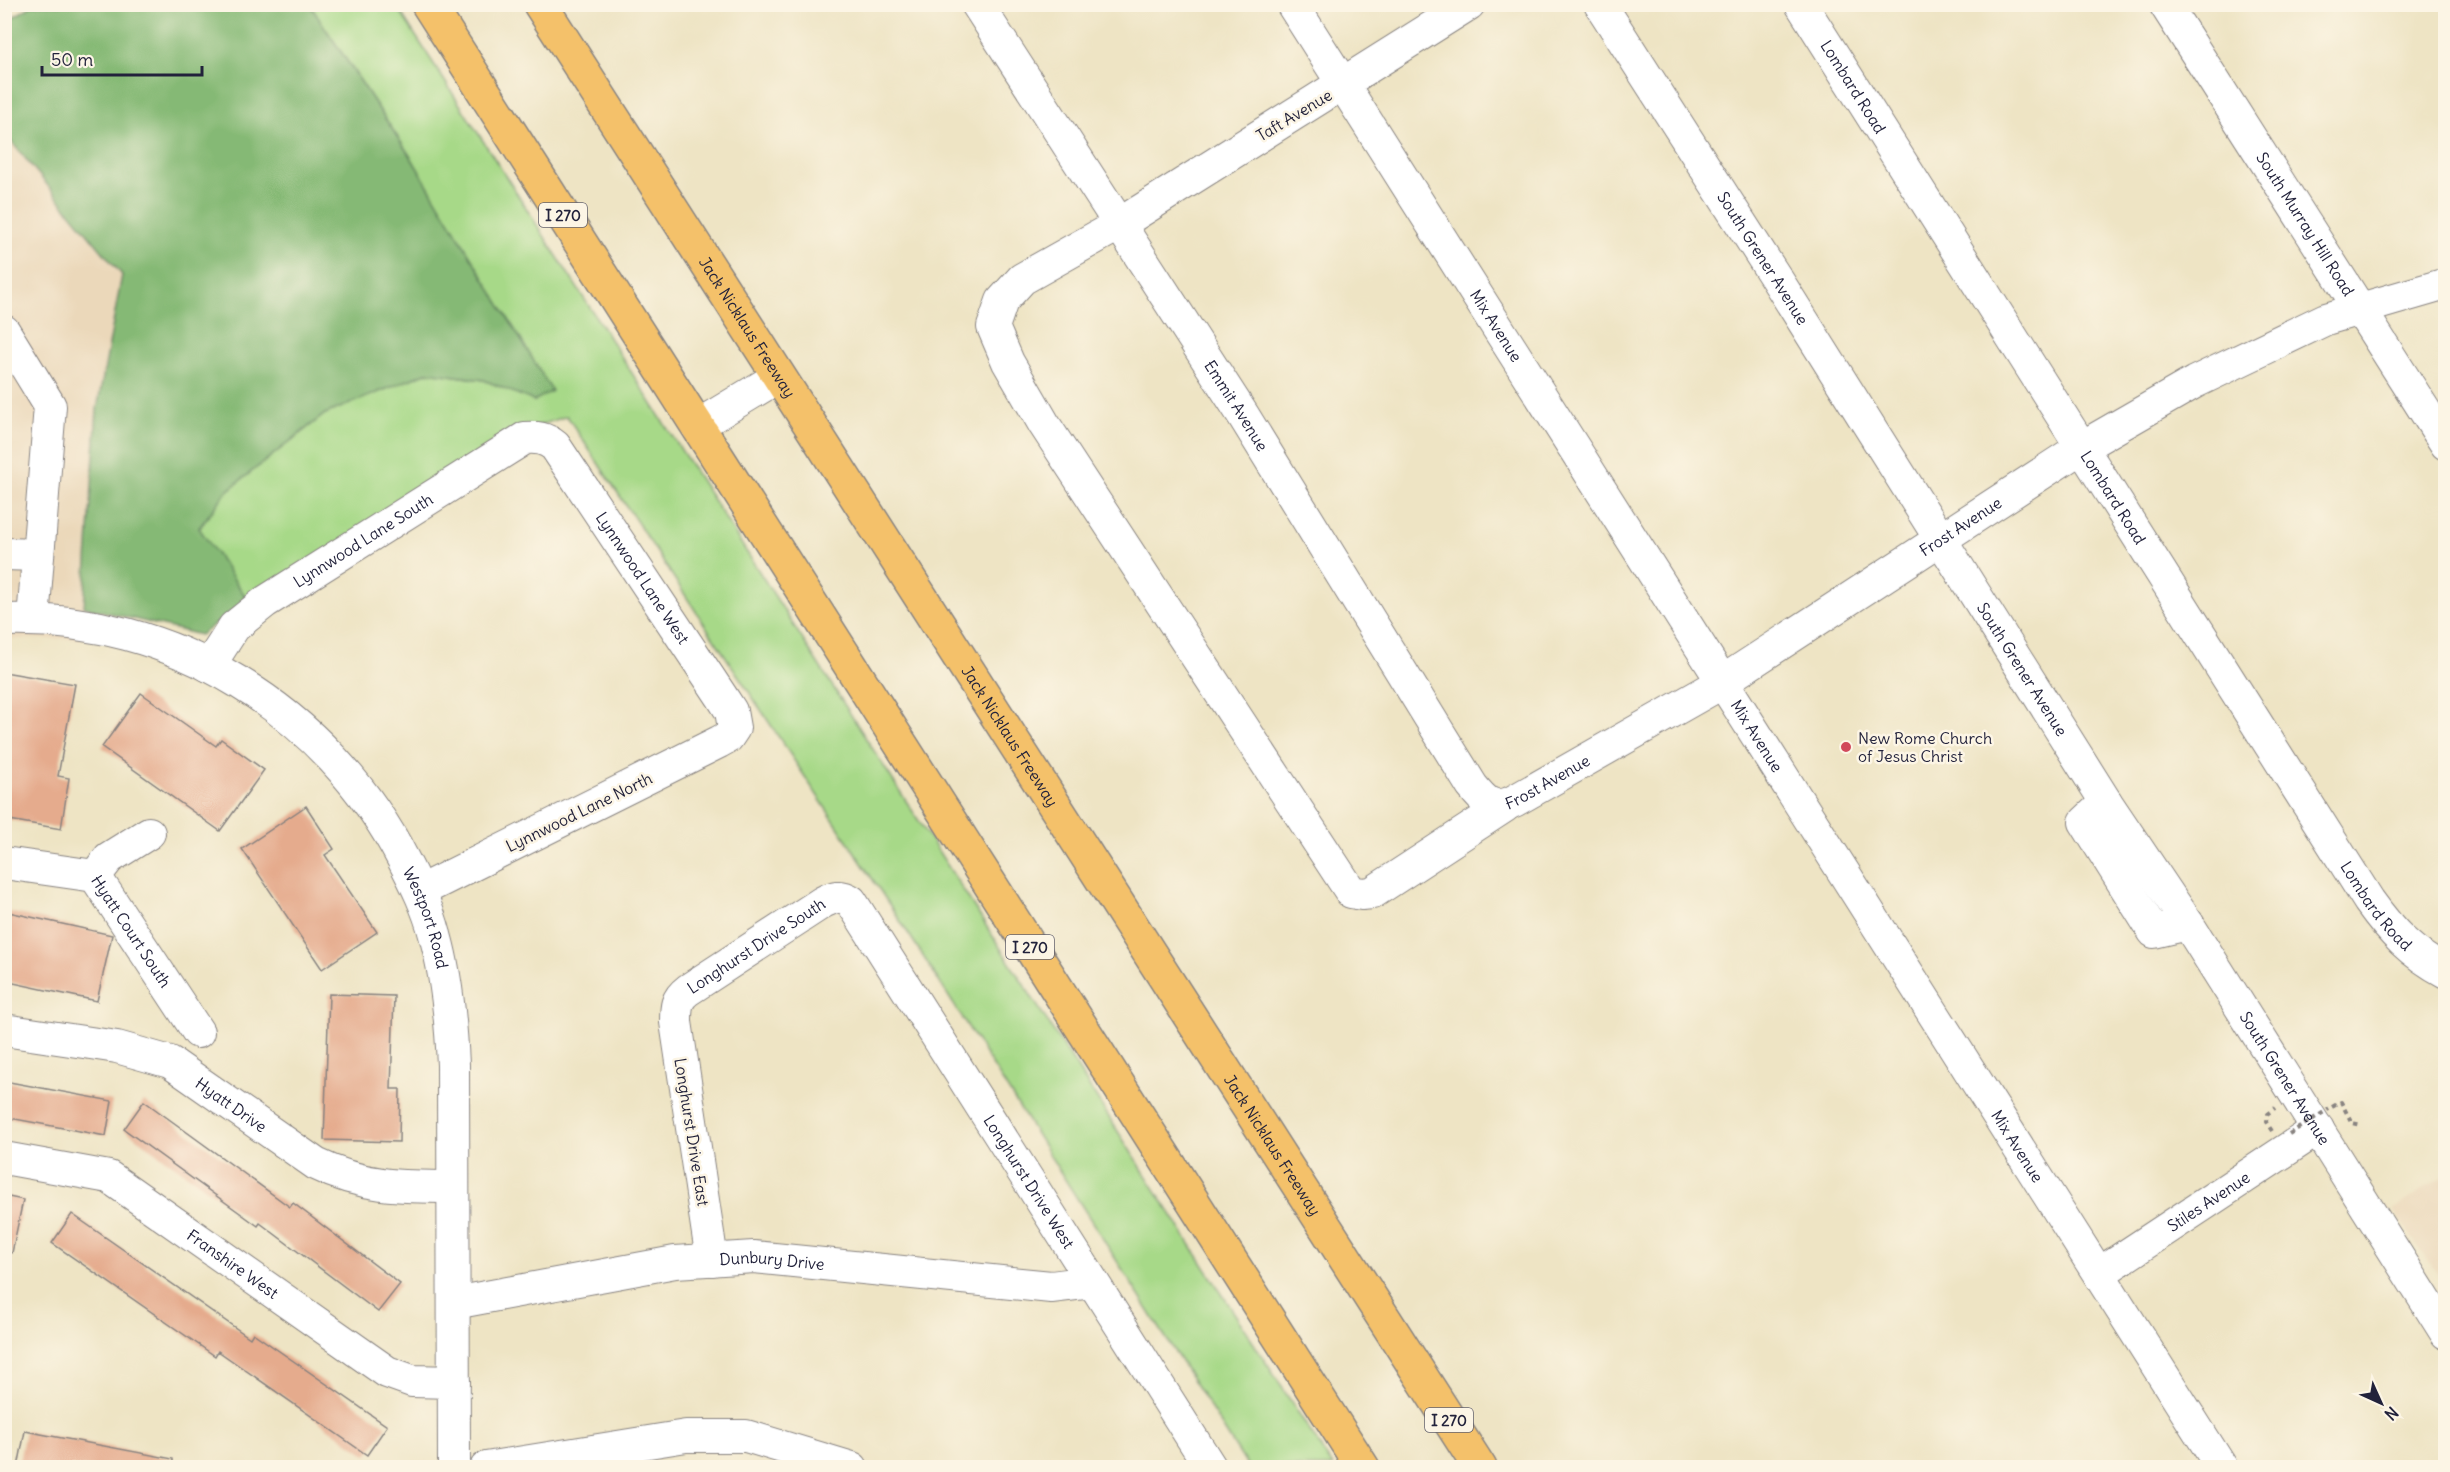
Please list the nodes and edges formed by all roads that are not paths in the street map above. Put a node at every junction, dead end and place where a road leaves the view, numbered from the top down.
1 (428, 4) edge
2 (540, 4) edge
3 (977, 4) edge
4 (1292, 4) edge
5 (1469, 4) edge
6 (1600, 4) edge
7 (1801, 4) edge
8 (2166, 4) edge
9 (1343, 86) junction
10 (1118, 225) junction
11 (2445, 284) edge
12 (2361, 309) junction
13 (4, 331) edge
14 (778, 377) junction
15 (697, 426) junction
16 (537, 437) joint
17 (2445, 444) edge
18 (2082, 447) junction
19 (1940, 541) junction
20 (4, 554) edge
21 (38, 555) junction
22 (19, 620) edge
23 (209, 666) junction
24 (1721, 682) junction
25 (734, 728) joint
26 (1500, 806) junction
27 (149, 833) dead end
28 (4, 863) edge
29 (95, 876) junction
30 (420, 891) junction
31 (844, 897) joint
32 (2445, 972) edge
33 (676, 1005) joint
34 (4, 1030) edge
35 (198, 1032) dead end
36 (2312, 1124) junction
37 (4, 1158) edge
38 (453, 1187) junction
39 (712, 1260) junction
40 (2100, 1273) junction
41 (1092, 1282) junction
42 (454, 1303) junction
43 (2445, 1333) edge
44 (454, 1382) junction
45 (454, 1467) edge
46 (486, 1467) edge
47 (852, 1467) edge
48 (1211, 1467) edge
49 (1363, 1467) edge
50 (1480, 1467) edge
51 (2222, 1467) edge

1 - 15 highway, I 270
2 - 14 highway, Jack Nicklaus Freeway / I 270
3 - 10 street, Emmit Avenue
4 - 9 street, Mix Avenue
5 - 9 street, Taft Avenue
6 - 19 street, South Grener Avenue
7 - 18 street, Lombard Road
8 - 12 street, South Murray Hill Road
9 - 10 street, Taft Avenue
9 - 24 street, Mix Avenue
10 - 26 street, Emmit Avenue
10 - 26 street, Taft Avenue
11 - 12 street, Frost Avenue
12 - 17 street, South Murray Hill Road
12 - 18 street, Frost Avenue
13 - 21 street
14 - 15 street
14 - 50 highway, Jack Nicklaus Freeway / I 270
15 - 49 highway, I 270
16 - 23 street, Lynnwood Lane South
16 - 25 street, Lynnwood Lane West
18 - 19 street, Frost Avenue
18 - 32 street, Lombard Road
19 - 24 street, Frost Avenue
19 - 36 street, South Grener Avenue
20 - 21 street
21 - 22 street
22 - 23 street, Westport Road
23 - 30 street, Westport Road
24 - 26 street, Frost Avenue
24 - 40 street, Mix Avenue
25 - 30 street, Lynnwood Lane North
27 - 29 street
28 - 29 street, Hyatt Court South
29 - 35 street, Hyatt Court South
30 - 38 street, Westport Road
31 - 33 street, Longhurst Drive South
31 - 41 street, Longhurst Drive West
33 - 39 street, Longhurst Drive East
34 - 38 street, Hyatt Drive
36 - 40 street, Stiles Avenue
36 - 43 street, South Grener Avenue
37 - 44 street, Franshire West
38 - 42 street, Westport Road
39 - 41 street, Dunbury Drive
39 - 42 street, Dunbury Drive
40 - 51 street, Mix Avenue
41 - 48 street, Longhurst Drive West
42 - 44 street, Westport Road
44 - 45 street, Westport Road
46 - 47 street

